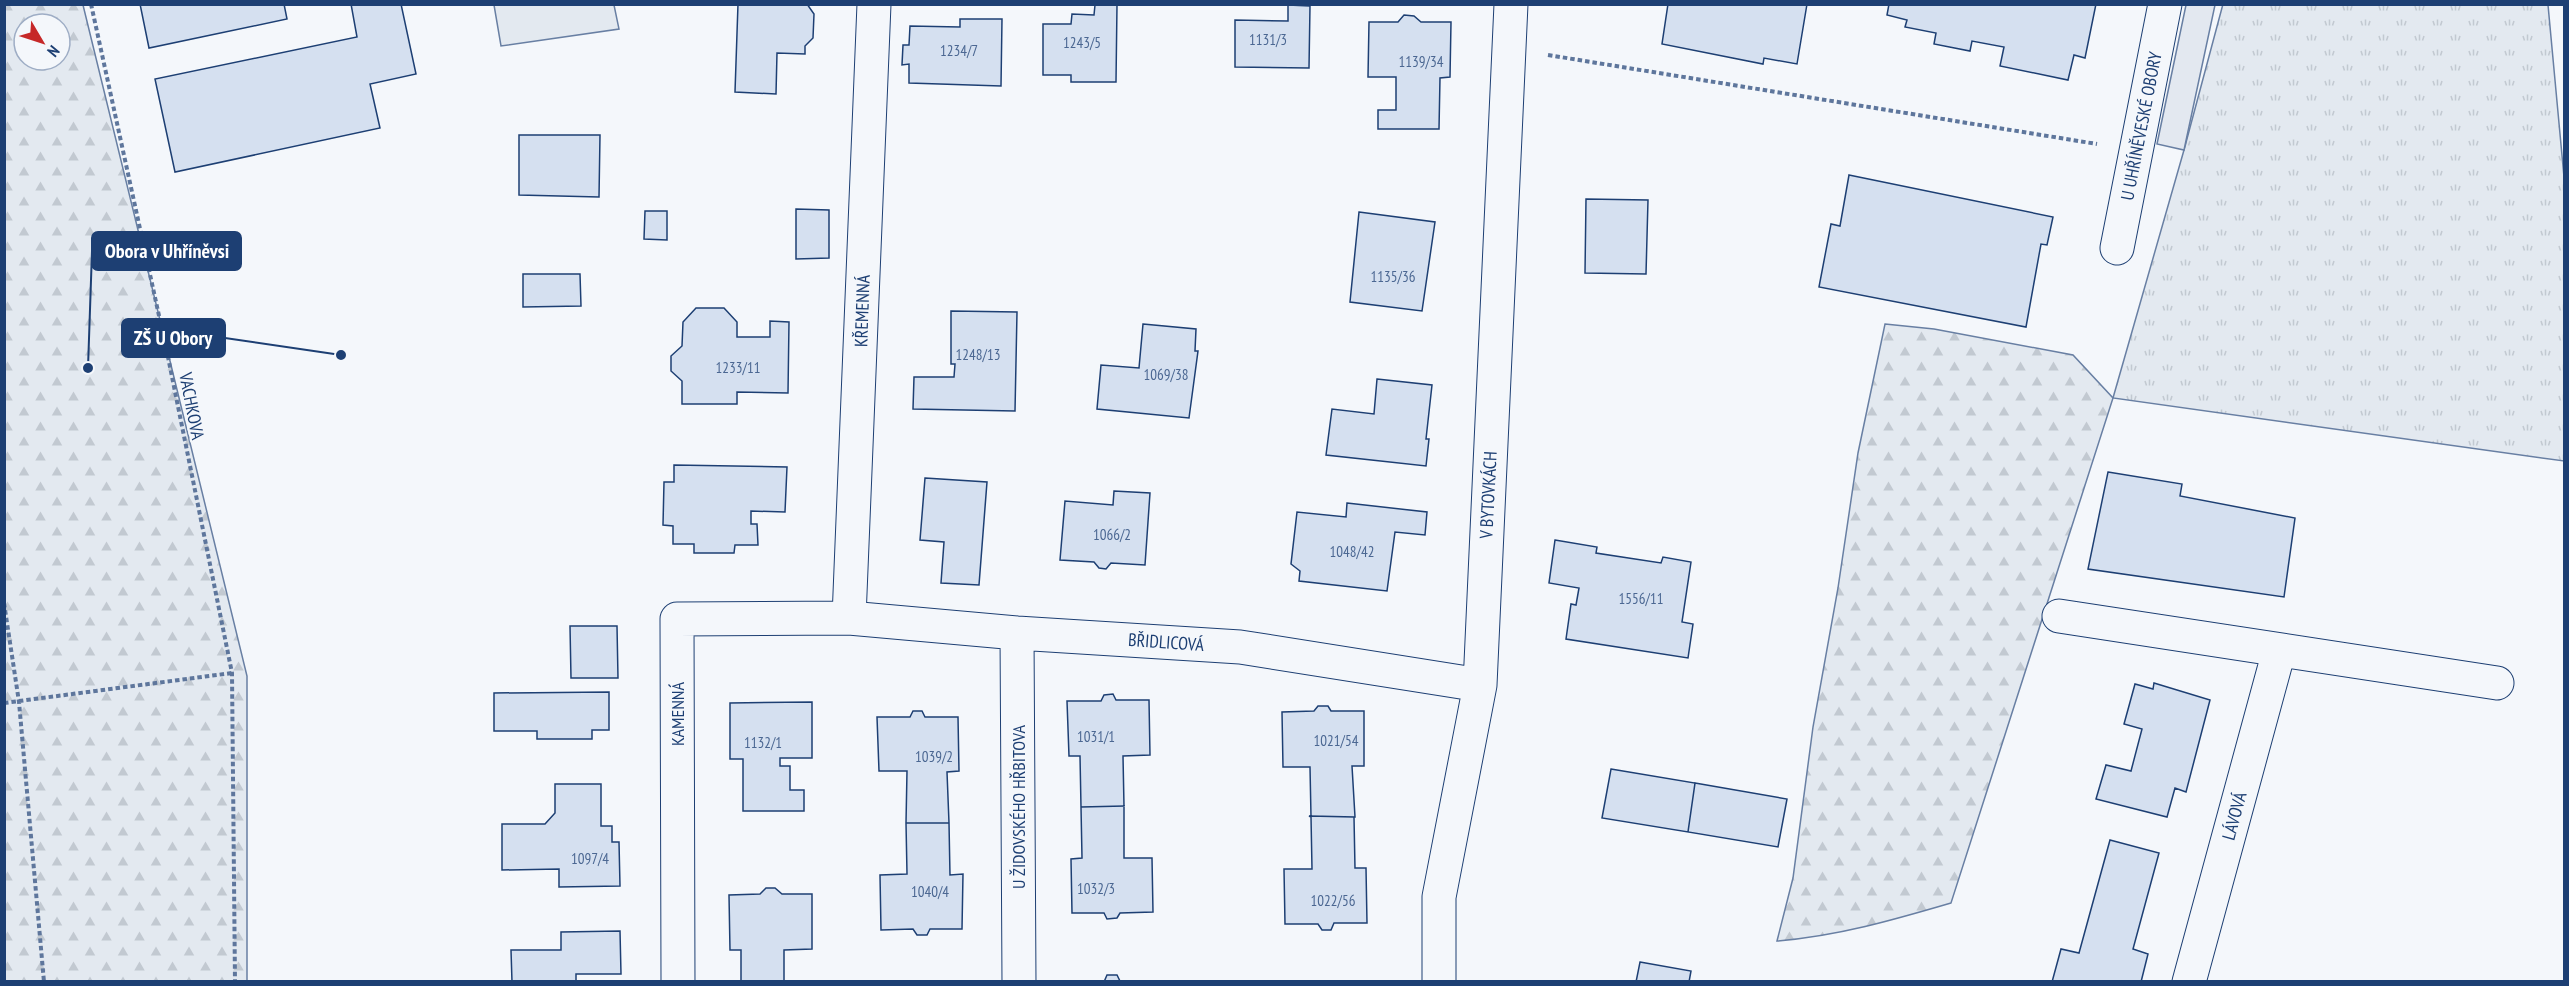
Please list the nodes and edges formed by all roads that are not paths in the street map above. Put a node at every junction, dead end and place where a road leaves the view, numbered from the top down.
1 (874, 4) edge
2 (1510, 4) edge
3 (2165, 4) edge
4 (2117, 248) dead end
5 (2059, 616) dead end
6 (849, 618) junction
7 (1017, 633) junction
8 (2279, 651) junction
9 (2498, 683) dead end
10 (1480, 686) junction
11 (678, 981) edge
12 (1019, 981) edge
13 (1439, 981) edge
14 (2189, 981) edge

1 - 6 street, KŘEMENNÁ
2 - 10 street, V BYTOVKÁCH
3 - 4 street, U UHŘÍNĚVESKÉ OBORY
5 - 8 street
6 - 7 street, BŘIDLICOVÁ
6 - 11 street, KAMENNÁ
7 - 10 street, BŘIDLICOVÁ
7 - 12 street, U ŽIDOVSKÉHO HŘBITOVA
8 - 9 street
8 - 14 street, LÁVOVÁ
10 - 13 street, V BYTOVKÁCH

